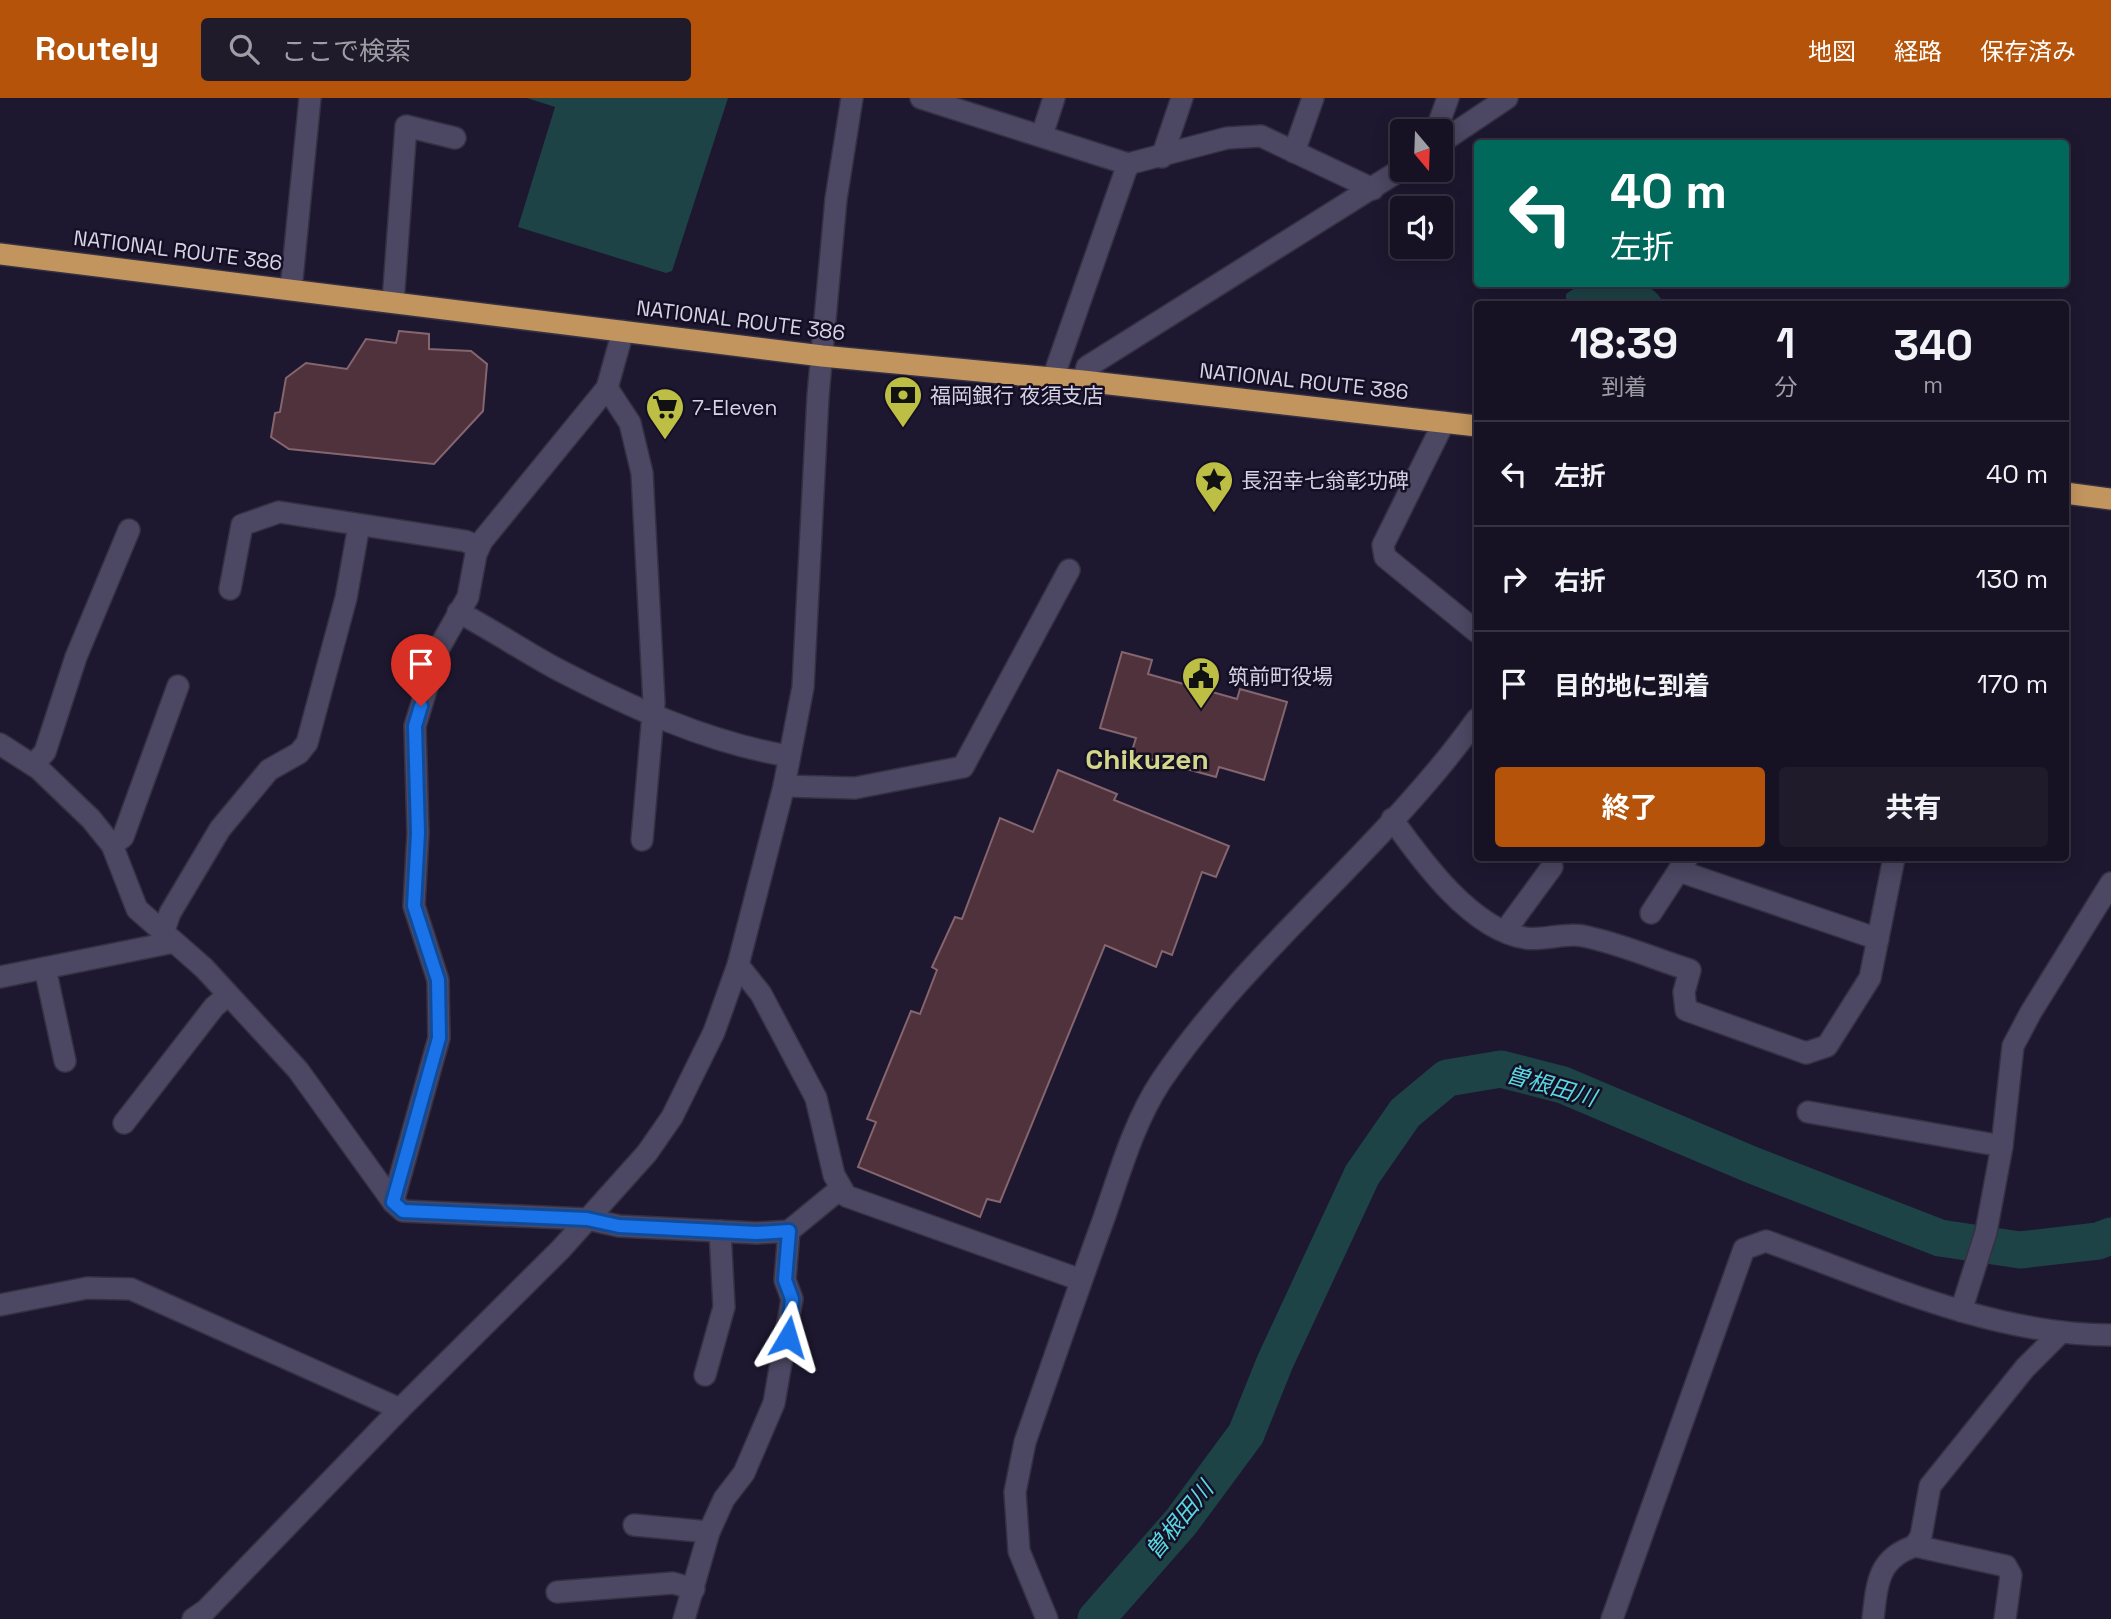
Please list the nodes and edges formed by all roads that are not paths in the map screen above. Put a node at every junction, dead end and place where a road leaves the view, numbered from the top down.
1 (310, 98) edge
2 (852, 98) edge
3 (921, 98) edge
4 (1054, 98) edge
5 (1182, 98) edge
6 (1313, 98) edge
7 (1448, 98) edge
8 (1507, 98) edge
9 (1440, 119) edge
10 (1453, 134) edge
11 (1042, 135) junction
12 (455, 138) dead end
13 (1294, 152) junction
14 (1162, 157) junction
15 (1128, 164) junction
16 (1390, 177) edge
17 (1373, 189) junction
18 (0, 254) edge
19 (291, 289) junction
20 (393, 302) junction
21 (623, 331) junction
22 (822, 355) junction
23 (1053, 378) junction
24 (1083, 381) junction
25 (607, 388) junction
26 (1444, 422) junction
27 (1474, 426) edge
28 (2069, 494) edge
29 (2111, 499) edge
30 (359, 525) junction
31 (129, 530) dead end
32 (479, 547) junction
33 (1069, 570) dead end
34 (230, 589) dead end
35 (458, 612) junction
36 (1474, 630) edge
37 (178, 686) dead end
38 (653, 714) junction
39 (1474, 723) edge
40 (0, 744) edge
41 (789, 756) junction
42 (33, 765) junction
43 (783, 786) junction
44 (1392, 820) junction
45 (642, 840) dead end
46 (112, 845) junction
47 (1893, 861) edge
48 (1683, 864) edge
49 (1552, 867) dead end
50 (2111, 883) edge
51 (1651, 913) dead end
52 (1505, 931) junction
53 (168, 937) junction
54 (1878, 939) junction
55 (738, 965) junction
56 (45, 968) junction
57 (0, 977) edge
58 (228, 995) junction
59 (65, 1061) dead end
60 (1808, 1112) dead end
61 (124, 1123) dead end
62 (2002, 1146) junction
63 (840, 1189) junction
64 (393, 1202) junction
65 (587, 1219) junction
66 (720, 1231) junction
67 (789, 1231) junction
68 (1081, 1280) junction
69 (0, 1305) edge
70 (1961, 1311) junction
71 (2059, 1334) junction
72 (2111, 1335) edge
73 (705, 1375) dead end
74 (400, 1409) junction
75 (634, 1525) dead end
76 (709, 1532) junction
77 (1916, 1546) junction
78 (694, 1589) junction
79 (556, 1592) dead end
80 (193, 1619) edge
81 (684, 1619) edge
82 (1048, 1619) edge
83 (1612, 1619) edge
84 (1873, 1619) edge
85 (2005, 1619) edge

1 - 19 street
2 - 22 street
3 - 11 street
4 - 11 street
5 - 14 street
6 - 13 street
7 - 9 street
8 - 10 street
11 - 15 street
12 - 20 street
13 - 14 street
13 - 17 street
14 - 15 street
15 - 23 street
16 - 17 street
17 - 24 street
18 - 19 highway, NATIONAL ROUTE 386
19 - 20 highway, NATIONAL ROUTE 386
20 - 21 highway, NATIONAL ROUTE 386
21 - 22 highway, NATIONAL ROUTE 386
21 - 25 street
22 - 23 highway, NATIONAL ROUTE 386
22 - 41 street
23 - 24 highway, NATIONAL ROUTE 386
24 - 26 highway, NATIONAL ROUTE 386
25 - 32 street
25 - 38 street
26 - 27 highway, NATIONAL ROUTE 386
26 - 36 street
28 - 29 highway
30 - 32 street
30 - 34 street
30 - 53 street
31 - 42 street
32 - 35 street
33 - 43 street
35 - 38 street
35 - 64 street
37 - 46 street
38 - 41 street
38 - 45 street
39 - 44 street
40 - 42 street
41 - 43 street
42 - 46 street
43 - 55 street
44 - 52 street
44 - 68 street
46 - 53 street
47 - 54 street
48 - 51 street
48 - 54 street
49 - 52 street
50 - 62 street
52 - 54 street
53 - 56 street
53 - 58 street
55 - 63 street
55 - 65 street
56 - 57 street
56 - 59 street
58 - 61 street
58 - 64 street
60 - 62 street
62 - 70 street
63 - 67 street
63 - 68 street
64 - 65 street
65 - 66 street
65 - 74 street
66 - 67 street
66 - 73 street
67 - 76 street
68 - 82 street
69 - 74 street
70 - 71 street
70 - 83 street
71 - 72 street
71 - 77 street
74 - 80 street
75 - 76 street
76 - 78 street
77 - 84 street
77 - 85 street
78 - 79 street
78 - 81 street

